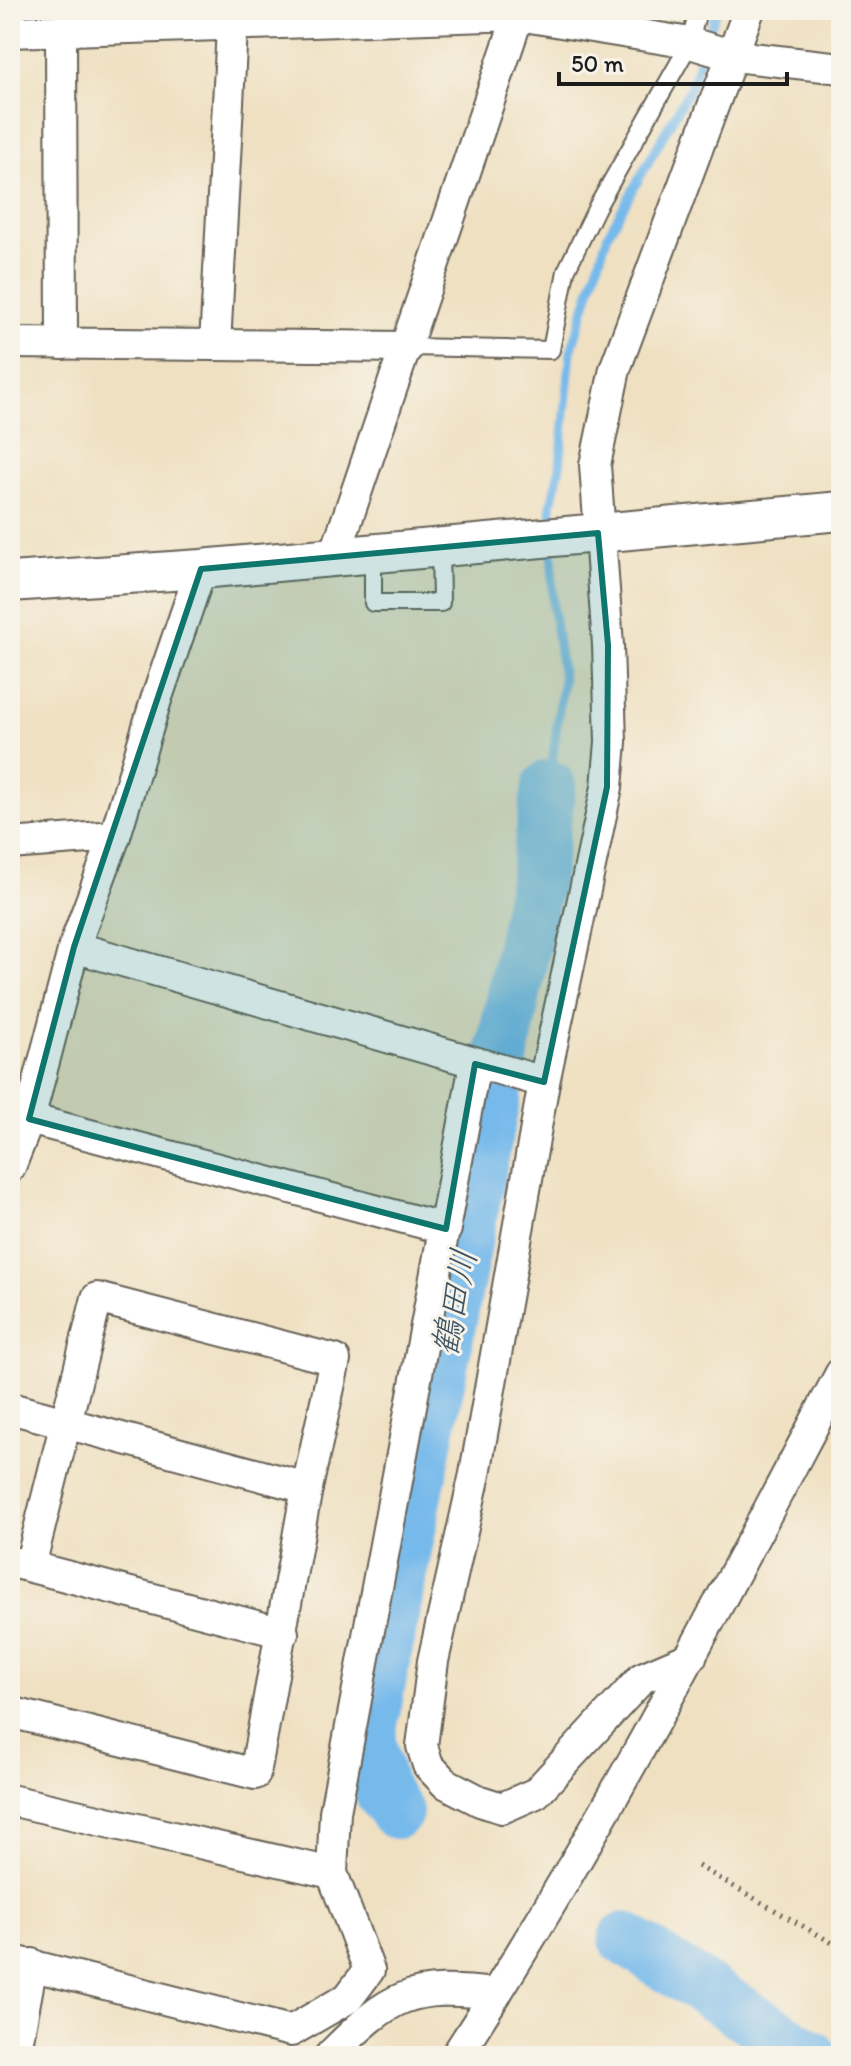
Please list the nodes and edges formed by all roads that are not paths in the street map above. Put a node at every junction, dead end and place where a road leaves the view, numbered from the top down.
1 (698, 10) edge
2 (749, 10) edge
3 (519, 13) edge
4 (232, 17) edge
5 (61, 30) junction
6 (10, 32) edge
7 (690, 43) junction
8 (734, 56) junction
9 (841, 68) edge
10 (10, 343) edge
11 (62, 344) junction
12 (215, 345) junction
13 (408, 347) junction
14 (841, 511) edge
15 (598, 533) junction
16 (440, 546) junction
17 (373, 552) junction
18 (335, 555) junction
19 (201, 569) junction
20 (10, 582) edge
21 (115, 836) junction
22 (10, 844) edge
23 (74, 947) junction
24 (475, 1064) junction
25 (544, 1082) junction
26 (29, 1119) junction
27 (10, 1167) edge
28 (446, 1229) junction
29 (841, 1373) edge
30 (10, 1408) edge
31 (69, 1421) junction
32 (307, 1488) junction
33 (20, 1563) edge
34 (283, 1633) junction
35 (691, 1657) junction
36 (10, 1712) edge
37 (10, 1800) edge
38 (332, 1873) junction
39 (21, 1962) edge
40 (496, 1994) junction
41 (15, 2056) edge
42 (330, 2056) edge
43 (456, 2056) edge

1 - 7 lane
2 - 8 street
3 - 4 street
3 - 7 street
3 - 13 street
4 - 5 street
4 - 12 street
5 - 6 street
5 - 11 street
7 - 8 street
7 - 13 lane
8 - 9 street
8 - 15 street
10 - 11 street
11 - 12 street
12 - 13 street
13 - 18 street
14 - 15 street
15 - 16 street
15 - 25 street
16 - 17 street
16 - 17 lane
17 - 18 street
18 - 19 street
19 - 20 street
19 - 21 street
21 - 22 street
21 - 23 street
23 - 24 street
23 - 26 street
24 - 25 street
24 - 28 street
25 - 35 street
26 - 27 street
26 - 28 street
28 - 38 street
29 - 35 street
30 - 31 street
31 - 32 street
31 - 32 street
31 - 33 street
32 - 34 street
33 - 34 street
34 - 36 street
35 - 40 street
37 - 38 street
38 - 39 street
39 - 41 street
40 - 42 street
40 - 43 street

